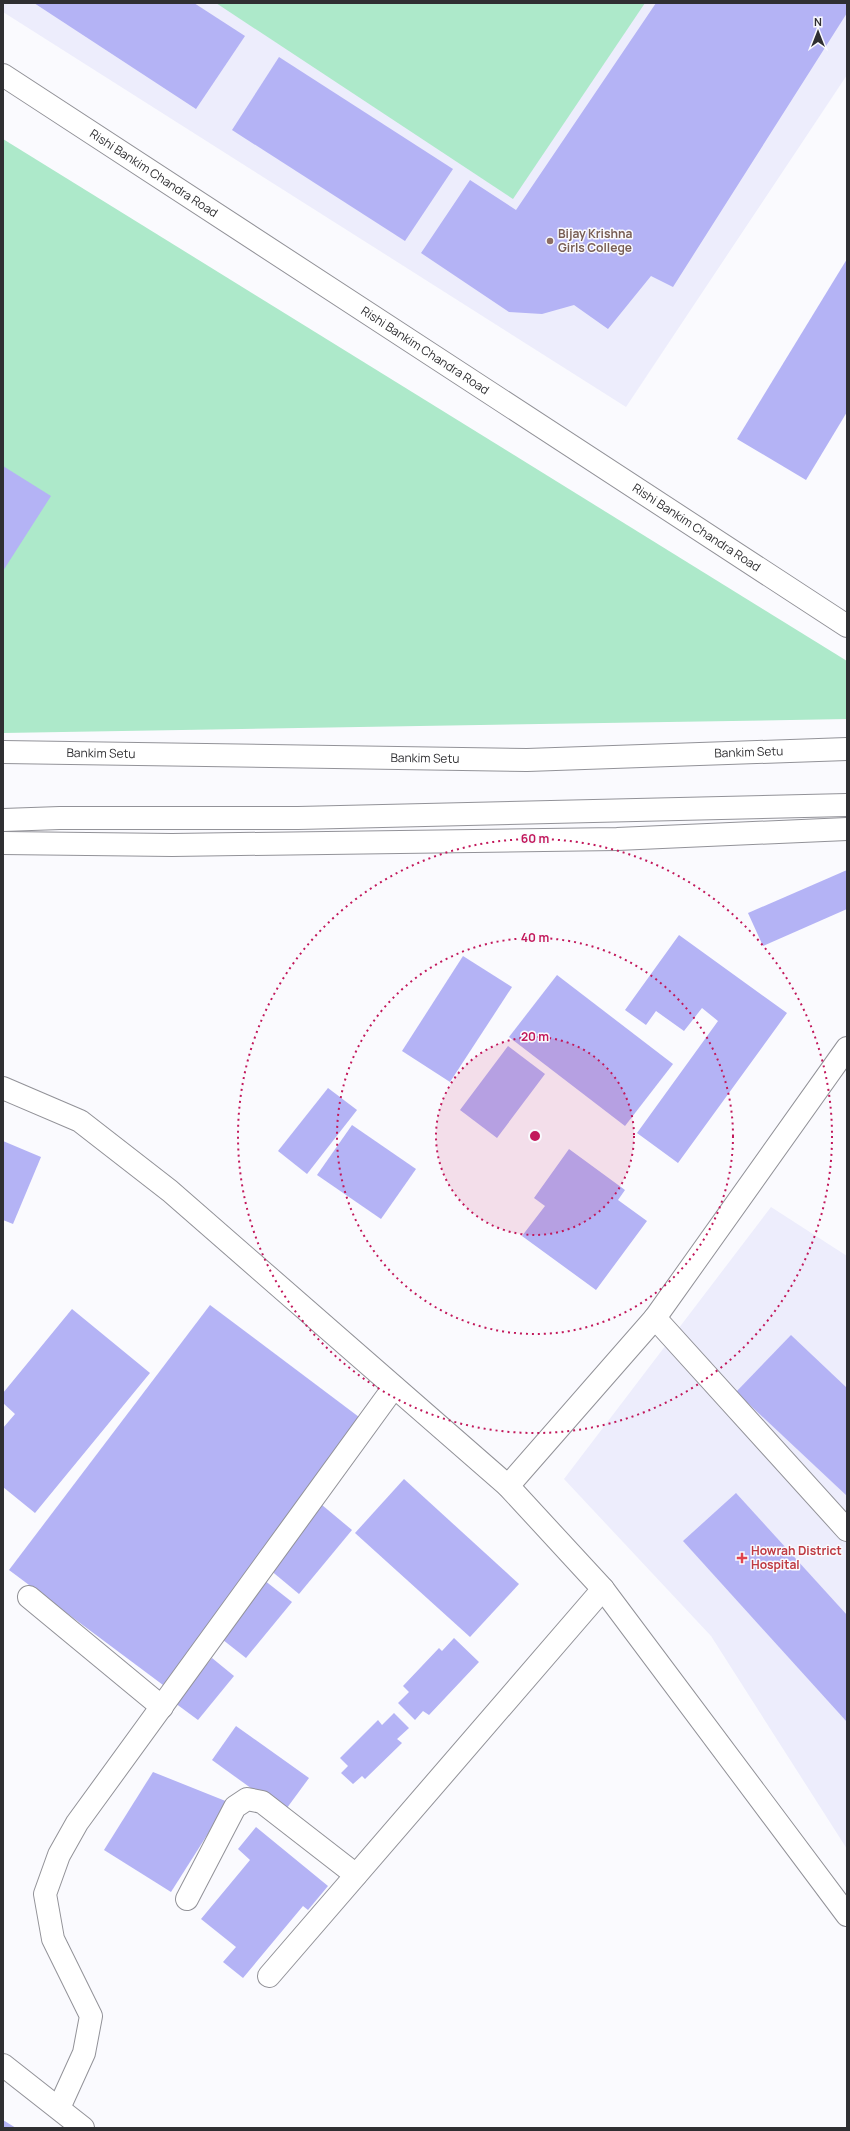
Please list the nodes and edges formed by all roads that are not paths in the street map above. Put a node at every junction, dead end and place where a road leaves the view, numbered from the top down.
1 (3, 75) edge
2 (847, 626) edge
3 (847, 749) edge
4 (3, 752) edge
5 (847, 805) edge
6 (3, 820) edge
7 (847, 829) edge
8 (3, 844) edge
9 (847, 1048) edge
10 (3, 1088) edge
11 (655, 1318) junction
12 (394, 1387) junction
13 (508, 1486) junction
14 (847, 1530) edge
15 (603, 1588) junction
16 (29, 1597) dead end
17 (162, 1706) junction
18 (356, 1875) junction
19 (187, 1899) dead end
20 (847, 1915) edge
21 (269, 1976) dead end
22 (3, 2065) edge
23 (59, 2108) junction
24 (83, 2128) edge

1 - 2 main road, Rishi Bankim Chandra Road
3 - 4 main road, Bankim Setu
5 - 6 main road
7 - 8 main road
9 - 11 main road
10 - 12 main road
11 - 13 main road
11 - 14 main road
12 - 13 main road
12 - 17 main road
13 - 15 main road
15 - 18 main road
15 - 20 main road
16 - 17 main road
17 - 23 main road
18 - 19 main road
18 - 21 main road
22 - 23 main road
23 - 24 main road

